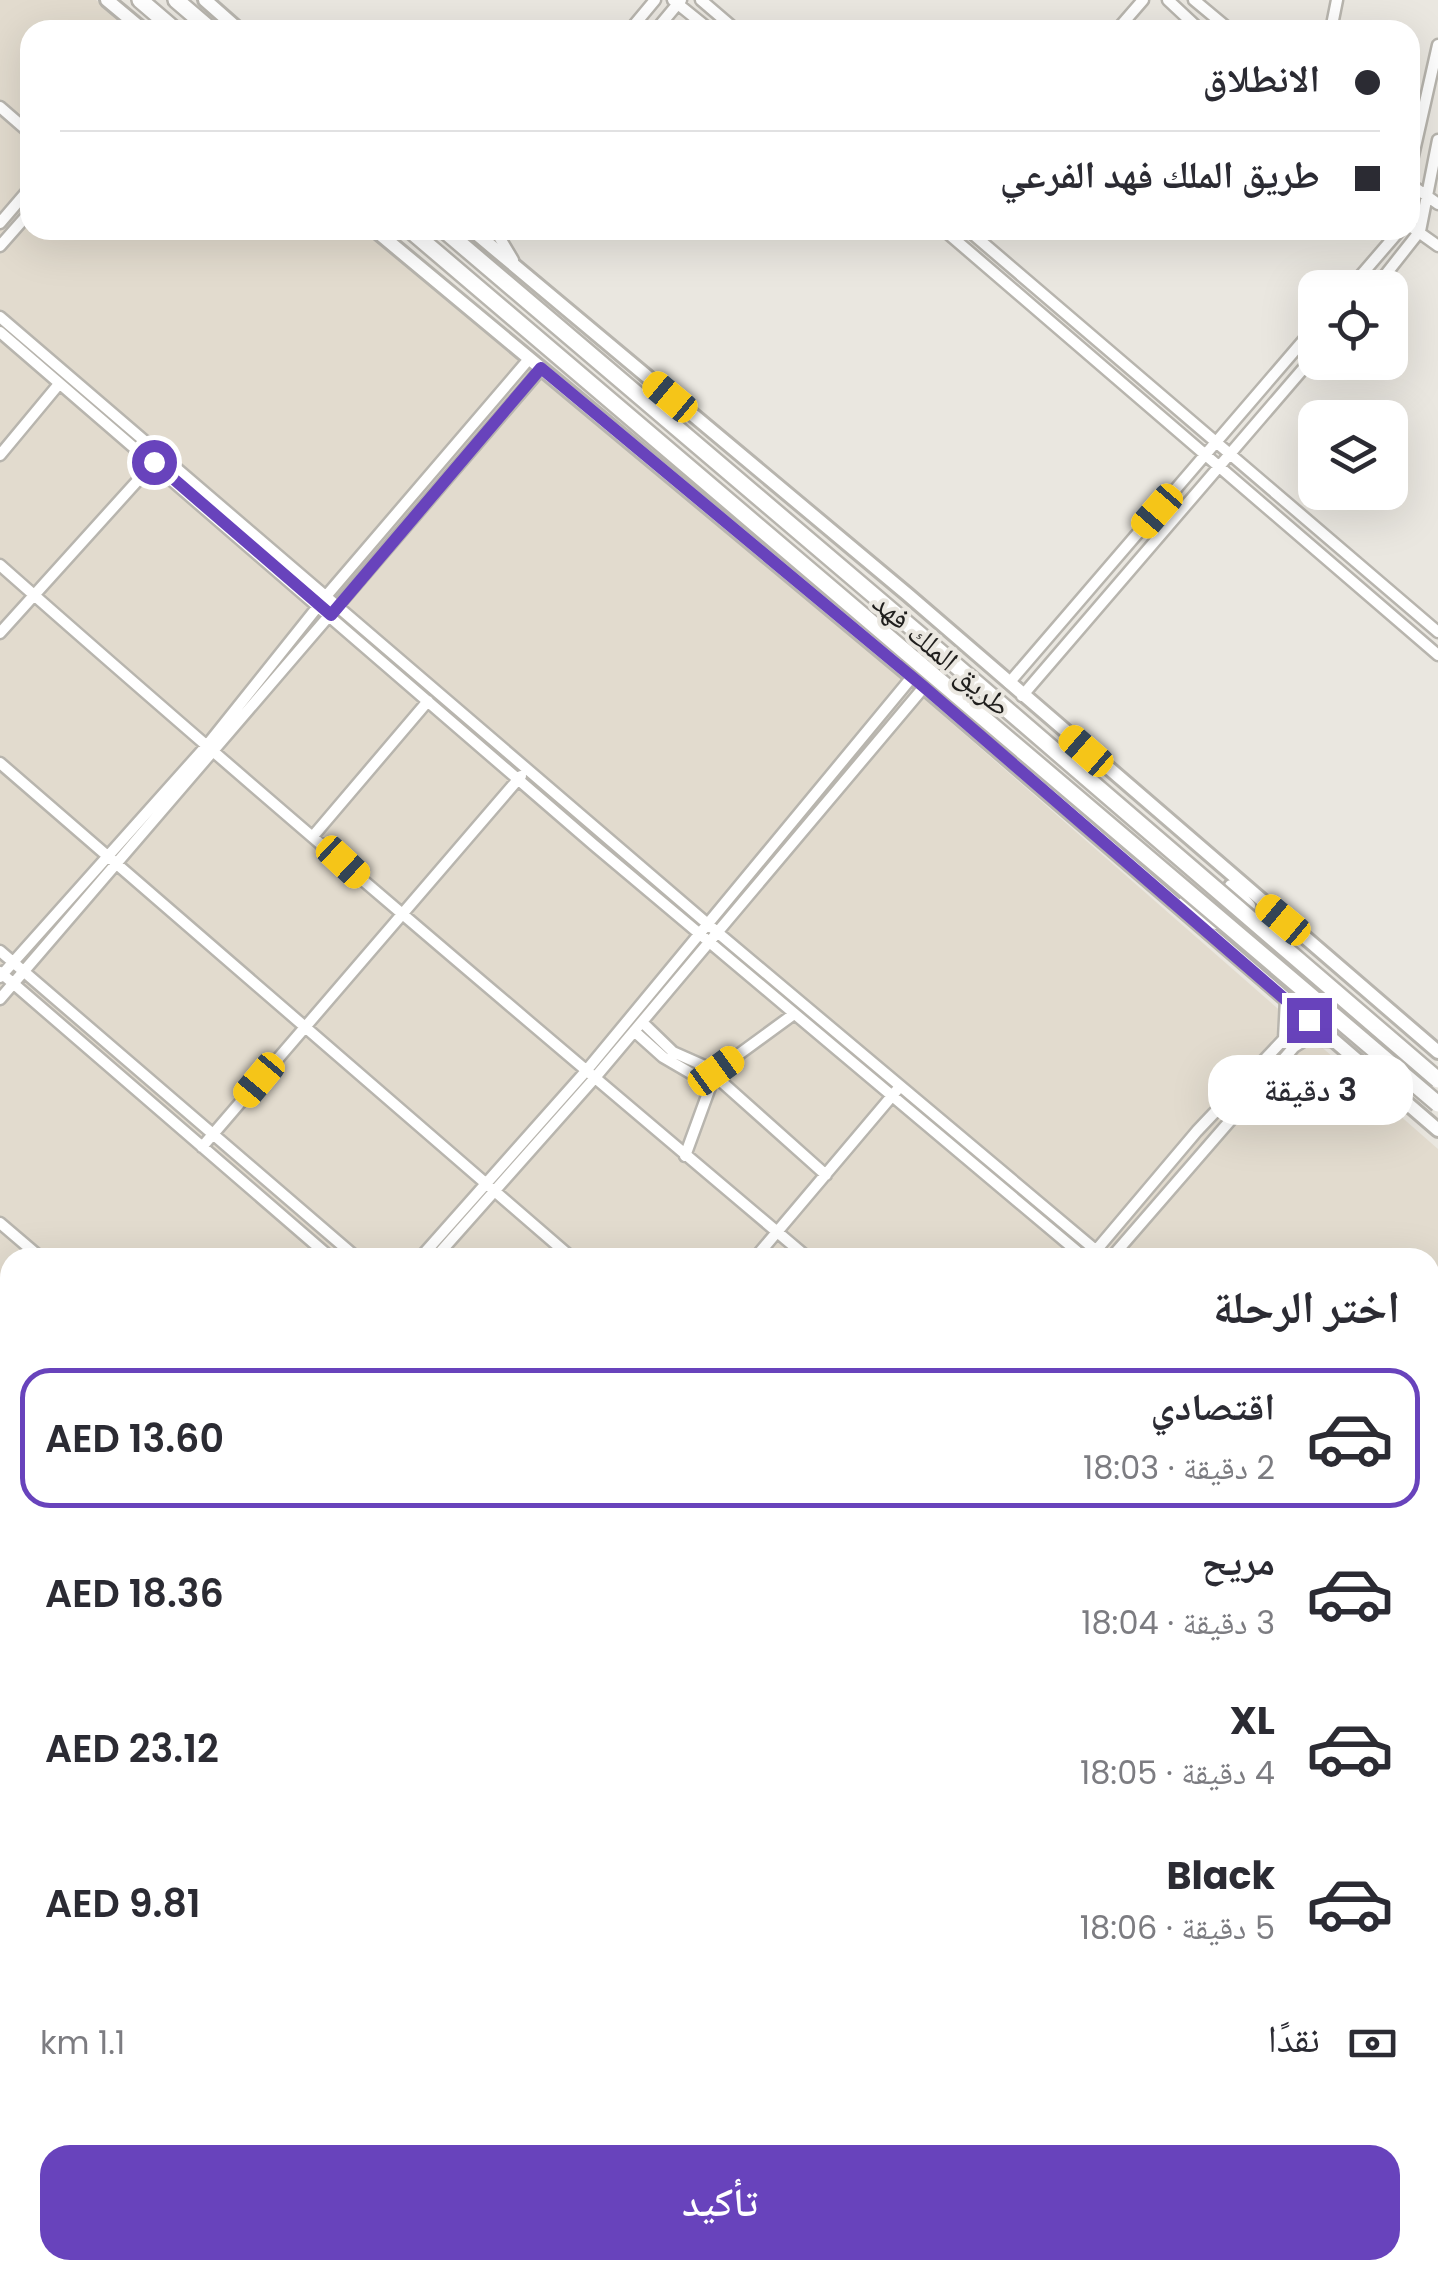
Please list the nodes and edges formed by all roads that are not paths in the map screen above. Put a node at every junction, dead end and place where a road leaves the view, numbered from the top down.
1 (107, 0) edge
2 (140, 0) edge
3 (176, 0) edge
4 (204, 0) edge
5 (654, 0) edge
6 (701, 0) edge
7 (1143, 0) edge
8 (1168, 0) edge
9 (1194, 0) edge
10 (677, 1) edge
11 (130, 20) edge
12 (163, 20) edge
13 (199, 20) edge
14 (227, 20) edge
15 (638, 20) edge
16 (699, 20) edge
17 (724, 20) edge
18 (1125, 20) edge
19 (1189, 20) edge
20 (1218, 20) edge
21 (1438, 46) edge
22 (0, 108) edge
23 (1420, 124) edge
24 (20, 125) edge
25 (1438, 140) edge
26 (1420, 190) edge
27 (1428, 195) junction
28 (20, 200) edge
29 (1438, 204) edge
30 (1420, 216) edge
31 (0, 223) edge
32 (20, 223) edge
33 (388, 240) edge
34 (422, 240) edge
35 (456, 240) edge
36 (483, 240) edge
37 (501, 240) edge
38 (956, 240) edge
39 (980, 240) edge
40 (1391, 240) edge
41 (1408, 240) edge
42 (0, 246) edge
43 (1366, 270) edge
44 (1387, 270) edge
45 (522, 274) junction
46 (0, 317) edge
47 (0, 332) edge
48 (1298, 346) edge
49 (535, 364) junction
50 (1298, 374) edge
51 (60, 384) junction
52 (1215, 441) junction
53 (1228, 453) junction
54 (1206, 454) junction
55 (0, 455) edge
56 (158, 458) junction
57 (1218, 466) junction
58 (434, 472) junction
59 (444, 481) junction
60 (0, 565) edge
61 (33, 594) junction
62 (328, 595) junction
63 (338, 604) junction
64 (318, 606) junction
65 (331, 615) junction
66 (1438, 632) edge
67 (0, 633) edge
68 (1438, 655) edge
69 (912, 677) junction
70 (1010, 683) junction
71 (924, 687) junction
72 (1022, 696) junction
73 (428, 701) junction
74 (208, 749) junction
75 (0, 763) edge
76 (528, 768) junction
77 (518, 780) junction
78 (808, 814) junction
79 (1167, 822) junction
80 (314, 835) junction
81 (1098, 839) junction
82 (106, 856) junction
83 (118, 866) junction
84 (96, 868) junction
85 (401, 916) junction
86 (709, 933) junction
87 (0, 951) edge
88 (11, 960) junction
89 (24, 972) junction
90 (1, 974) edge
91 (13, 983) junction
92 (0, 999) edge
93 (1286, 999) junction
94 (794, 1014) junction
95 (304, 1026) junction
96 (638, 1027) junction
97 (1331, 1042) junction
98 (1438, 1052) edge
99 (590, 1075) junction
100 (714, 1077) junction
101 (1438, 1080) edge
102 (900, 1086) junction
103 (892, 1096) junction
104 (1438, 1104) edge
105 (1438, 1130) edge
106 (1197, 1131) junction
107 (214, 1134) junction
108 (1210, 1142) junction
109 (202, 1147) junction
110 (685, 1156) junction
111 (826, 1175) junction
112 (490, 1188) junction
113 (0, 1223) edge
114 (777, 1232) junction
115 (29, 1248) edge
116 (318, 1248) edge
117 (345, 1248) edge
118 (430, 1248) edge
119 (443, 1248) edge
120 (560, 1248) edge
121 (763, 1248) edge
122 (796, 1248) edge
123 (1088, 1248) edge
124 (1089, 1248) edge
125 (1104, 1248) edge
126 (1106, 1248) edge

1 - 11 main road
2 - 12 highway
3 - 13 highway
4 - 14 main road
5 - 15 street
6 - 17 street
7 - 18 street
8 - 19 street
9 - 20 street
10 - 16 street
21 - 23 street
22 - 24 street
25 - 27 street
26 - 27 street
27 - 29 street
27 - 30 street
28 - 31 street
32 - 42 street
33 - 49 main road
34 - 104 highway, طريق الملك فهد, bridge
35 - 101 highway, طريق الملك فهد, bridge
36 - 45 main road
37 - 45 street
38 - 54 street
39 - 52 street
40 - 43 street
41 - 44 street
45 - 70 main road
46 - 56 street
47 - 51 street
48 - 52 street
49 - 58 street
49 - 59 street
49 - 69 main road
50 - 53 street
51 - 55 street
51 - 56 street
52 - 53 street
52 - 54 street
53 - 57 street
53 - 66 street
54 - 57 street
54 - 70 street
56 - 61 street
56 - 62 street
56 - 64 street
57 - 68 street
57 - 72 street
58 - 59 street
58 - 62 street
59 - 63 street
60 - 61 street
61 - 67 street
61 - 74 street
62 - 63 street
62 - 64 street
63 - 65 street
63 - 76 street
64 - 65 street
64 - 74 street
65 - 73 street
65 - 74 street
69 - 71 main road
69 - 78 street
70 - 72 main road
71 - 78 street
71 - 81 main road
72 - 79 main road
73 - 77 street
73 - 80 street
74 - 80 street
74 - 82 street
74 - 83 street
75 - 82 street
76 - 77 street
76 - 86 street
77 - 85 street
77 - 86 street
78 - 86 street
79 - 81 main road
79 - 98 main road
80 - 85 street
81 - 93 main road
82 - 83 street
82 - 84 street
83 - 84 street
83 - 89 street
83 - 95 street
84 - 88 street
85 - 95 street
85 - 99 street
86 - 94 street
86 - 96 street
86 - 99 street
86 - 102 street
87 - 88 street
88 - 89 street
88 - 90 street
89 - 91 street
89 - 107 street
90 - 91 street
91 - 92 street
91 - 109 street
93 - 97 main road
93 - 106 street
94 - 100 street
94 - 103 street
95 - 107 street
95 - 112 street
96 - 99 street
96 - 100 street
97 - 105 main road
97 - 108 street
99 - 110 street
99 - 112 street
100 - 110 street
100 - 111 street
102 - 103 street
102 - 124 street
103 - 111 street
103 - 123 street
106 - 108 street
106 - 125 street
107 - 109 street
107 - 117 street
108 - 126 street
109 - 116 street
110 - 114 street
111 - 114 street
112 - 118 street
112 - 119 street
112 - 120 street
113 - 115 street
114 - 121 street
114 - 122 street

